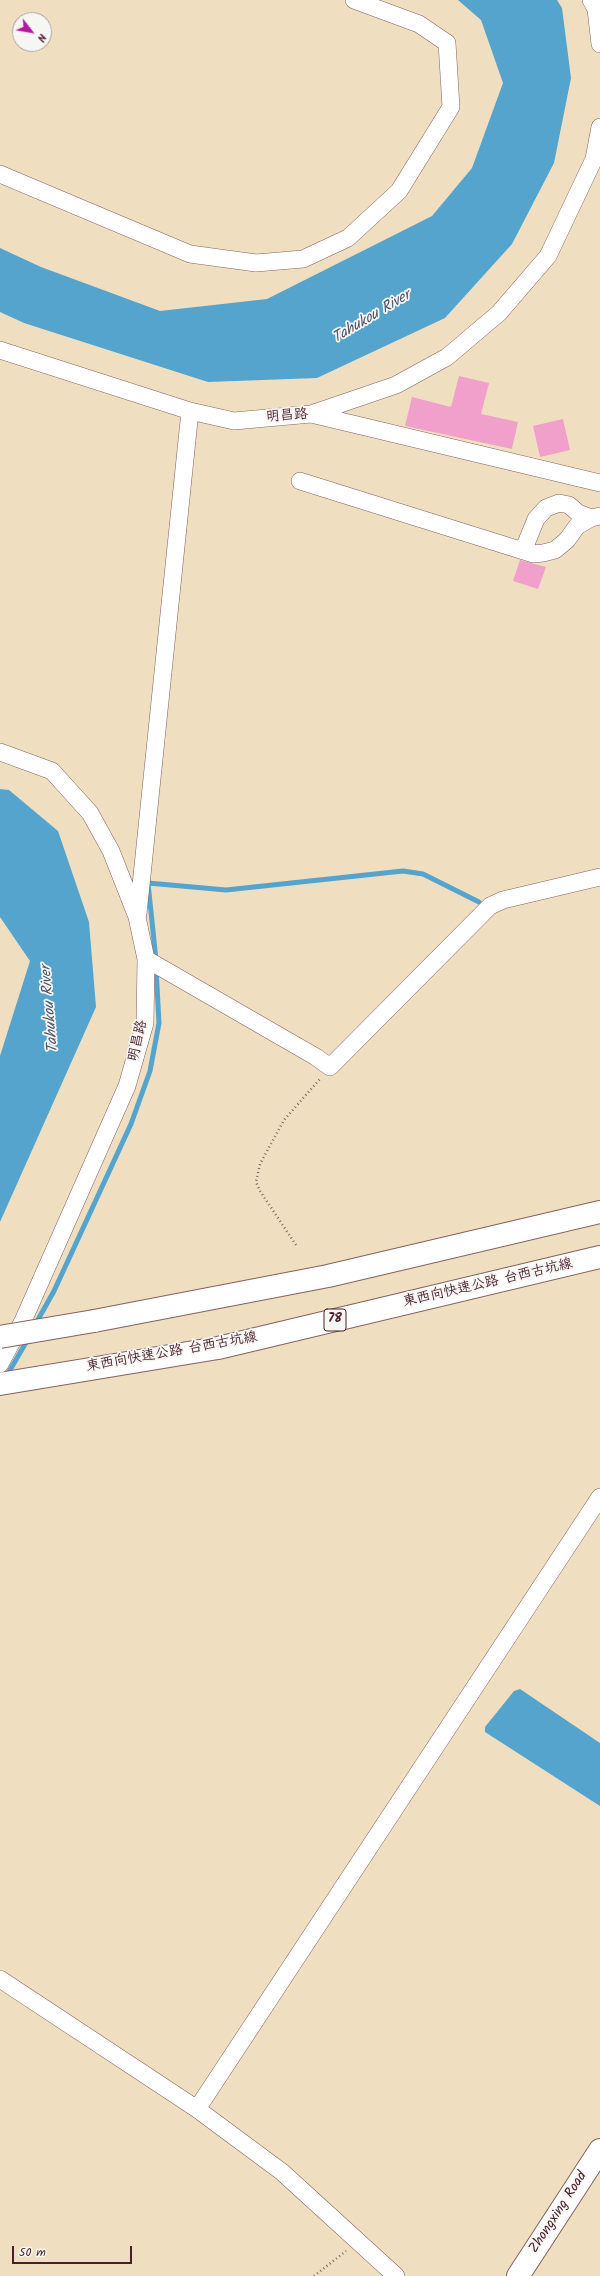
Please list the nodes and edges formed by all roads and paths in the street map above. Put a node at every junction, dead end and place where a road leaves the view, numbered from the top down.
1 (354, 0) edge
2 (590, 0) edge
3 (600, 44) edge
4 (600, 127) edge
5 (0, 174) edge
6 (0, 350) edge
7 (190, 410) junction
8 (312, 414) junction
9 (300, 481) dead end
10 (600, 483) edge
11 (595, 517) edge
12 (523, 551) junction
13 (0, 752) edge
14 (600, 877) edge
15 (137, 917) junction
16 (146, 959) junction
17 (330, 1067) junction
18 (600, 1212) edge
19 (296, 1245) dead end
20 (600, 1257) edge
21 (0, 1337) edge
22 (0, 1364) edge
23 (0, 1384) edge
24 (600, 1498) edge
25 (0, 1979) edge
26 (197, 2109) junction
27 (600, 2150) edge
28 (359, 2241) junction
29 (314, 2276) edge
30 (396, 2276) edge
31 (518, 2276) edge

1 - 5 street
2 - 3 street
4 - 8 street
6 - 7 street, 明昌路
7 - 8 street, 明昌路
7 - 15 street
8 - 10 street, 明昌路
9 - 12 street
11 - 12 street
11 - 12 street
13 - 15 street, 明昌路
14 - 17 street
15 - 16 street, 明昌路
16 - 17 street
16 - 22 street, 明昌路
17 - 19 path
18 - 21 main road, bridge
20 - 23 main road, 東西向快速公路 台西古坑線 / 78
24 - 26 street
25 - 26 street
26 - 28 street
27 - 31 main road, Zhongxing Road
28 - 29 path
28 - 30 street

